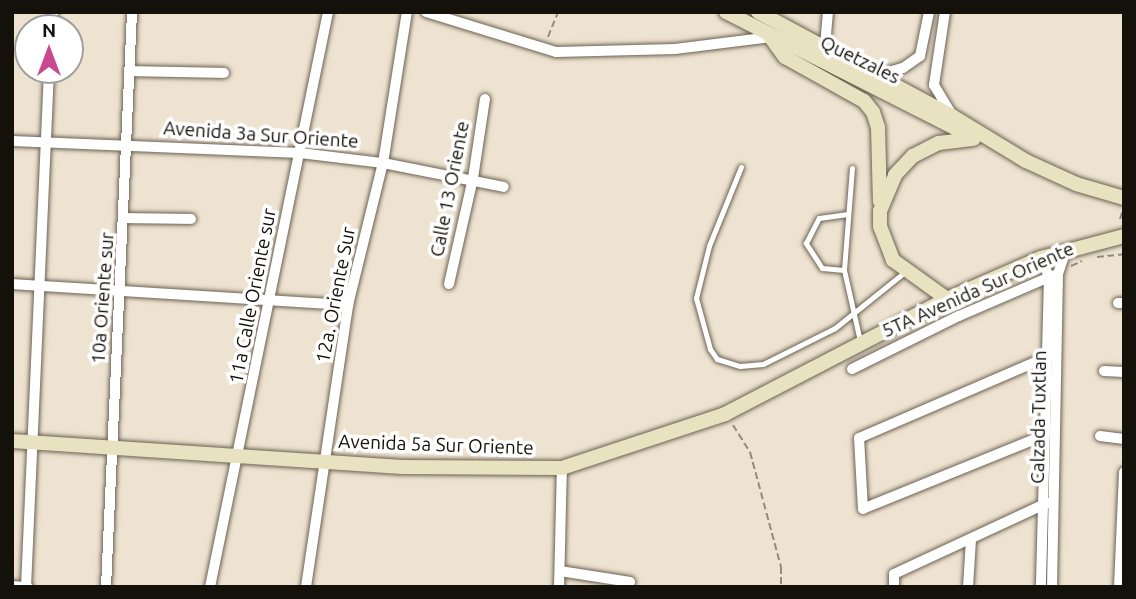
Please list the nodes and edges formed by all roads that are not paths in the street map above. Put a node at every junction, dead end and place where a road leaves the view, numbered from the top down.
1 (132, 12) edge
2 (328, 12) edge
3 (407, 12) edge
4 (426, 12) edge
5 (726, 12) edge
6 (758, 12) edge
7 (828, 12) edge
8 (929, 12) edge
9 (945, 12) edge
10 (771, 37) junction
11 (825, 46) junction
12 (130, 71) junction
13 (224, 73) dead end
14 (878, 75) junction
15 (48, 84) edge
16 (485, 100) dead end
17 (952, 116) junction
18 (983, 139) junction
19 (12, 141) edge
20 (43, 142) junction
21 (124, 143) junction
22 (300, 153) junction
23 (383, 163) junction
24 (741, 167) dead end
25 (852, 168) dead end
26 (473, 178) junction
27 (504, 187) dead end
28 (1124, 198) edge
29 (880, 211) junction
30 (848, 214) junction
31 (125, 218) junction
32 (191, 219) dead end
33 (1124, 236) edge
34 (1066, 250) junction
35 (1041, 258) junction
36 (844, 270) junction
37 (906, 271) junction
38 (1053, 275) junction
39 (12, 284) edge
40 (449, 284) dead end
41 (37, 285) junction
42 (119, 288) junction
43 (269, 298) junction
44 (947, 299) junction
45 (348, 305) junction
46 (852, 311) junction
47 (959, 316) junction
48 (861, 344) junction
49 (1047, 357) junction
50 (852, 369) dead end
51 (1104, 371) dead end
52 (1124, 372) edge
53 (1045, 435) junction
54 (1101, 436) dead end
55 (1124, 439) edge
56 (12, 441) edge
57 (31, 442) junction
58 (112, 446) junction
59 (240, 453) junction
60 (326, 460) junction
61 (562, 468) junction
62 (1124, 472) edge
63 (1049, 502) junction
64 (1123, 502) edge
65 (971, 539) junction
66 (560, 571) junction
67 (1122, 572) edge
68 (631, 582) dead end
69 (12, 586) edge
70 (27, 587) edge
71 (106, 587) edge
72 (210, 587) edge
73 (306, 587) edge
74 (559, 587) edge
75 (894, 587) edge
76 (968, 587) edge
77 (1041, 587) edge
78 (1052, 587) edge
79 (1119, 587) edge

1 - 12 street, 10a Oriente sur
2 - 22 street, 11a Calle Oriente sur
3 - 23 street, 12a. Oriente Sur
4 - 10 street
5 - 10 main road, Quetzales
6 - 11 main road, Quetzales
7 - 11 street
8 - 14 street
9 - 17 street
10 - 18 main road, Quetzales
10 - 29 main road
11 - 14 main road, Quetzales
12 - 13 street
12 - 21 street, 10a Oriente sur
14 - 17 main road, Quetzales
15 - 20 street
16 - 26 street, Calle 13 Oriente
17 - 18 main road, Quetzales
18 - 28 main road
18 - 29 main road
19 - 20 street, Avenida 3a Sur Oriente
20 - 21 street, Avenida 3a Sur Oriente
20 - 41 street
21 - 22 street, Avenida 3a Sur Oriente
21 - 31 street, 10a Oriente sur
22 - 23 street, Avenida 3a Sur Oriente
22 - 43 street, 11a Calle Oriente sur
23 - 26 street, Avenida 3a Sur Oriente
23 - 45 street, 12a. Oriente Sur
24 - 46 lane
25 - 30 lane
26 - 27 street, Avenida 3a Sur Oriente
26 - 40 street, Calle 13 Oriente
29 - 37 main road
30 - 36 lane
30 - 36 lane
31 - 32 street
31 - 42 street, 10a Oriente sur
33 - 34 main road, Avenida 5a Sur Oriente
34 - 35 main road, Avenida 5a Sur Oriente
34 - 38 street, Calzada Tuxtlan
35 - 38 street, Calzada Tuxtlan
35 - 44 main road, Avenida 5a Sur Oriente
36 - 46 lane
37 - 44 main road
37 - 46 lane
38 - 47 street, 5TA Avenida Sur Oriente
38 - 49 street, Calzada Tuxtlan
38 - 63 street, Calzada Tuxtlan
39 - 41 street
41 - 42 street
41 - 57 street
42 - 43 street
42 - 58 street, 10a Oriente sur
43 - 45 street
43 - 59 street, 11a Calle Oriente sur
44 - 47 street
44 - 48 main road, Avenida 5a Sur Oriente
45 - 60 street, 12a. Oriente Sur
46 - 48 lane
47 - 50 street, 5TA Avenida Sur Oriente
48 - 61 main road, Avenida 5a Sur Oriente
49 - 53 street, Calzada Tuxtlan
49 - 53 street
51 - 52 street
53 - 63 street, Calzada Tuxtlan
54 - 55 street
56 - 57 main road, Avenida 5a Sur Oriente
57 - 58 main road, Avenida 5a Sur Oriente
57 - 70 street
58 - 59 main road, Avenida 5a Sur Oriente
58 - 71 street, 10a Oriente sur
59 - 60 main road, Avenida 5a Sur Oriente
59 - 72 street, 11a Calle Oriente sur
60 - 61 main road, Avenida 5a Sur Oriente
60 - 73 street, 12a. Oriente Sur
61 - 66 street
62 - 64 street
63 - 65 street
63 - 77 street, Calzada Tuxtlan
63 - 78 street, Calzada Tuxtlan
64 - 67 street
65 - 75 street
65 - 76 street
66 - 68 street
66 - 74 street
67 - 79 street
69 - 70 street

